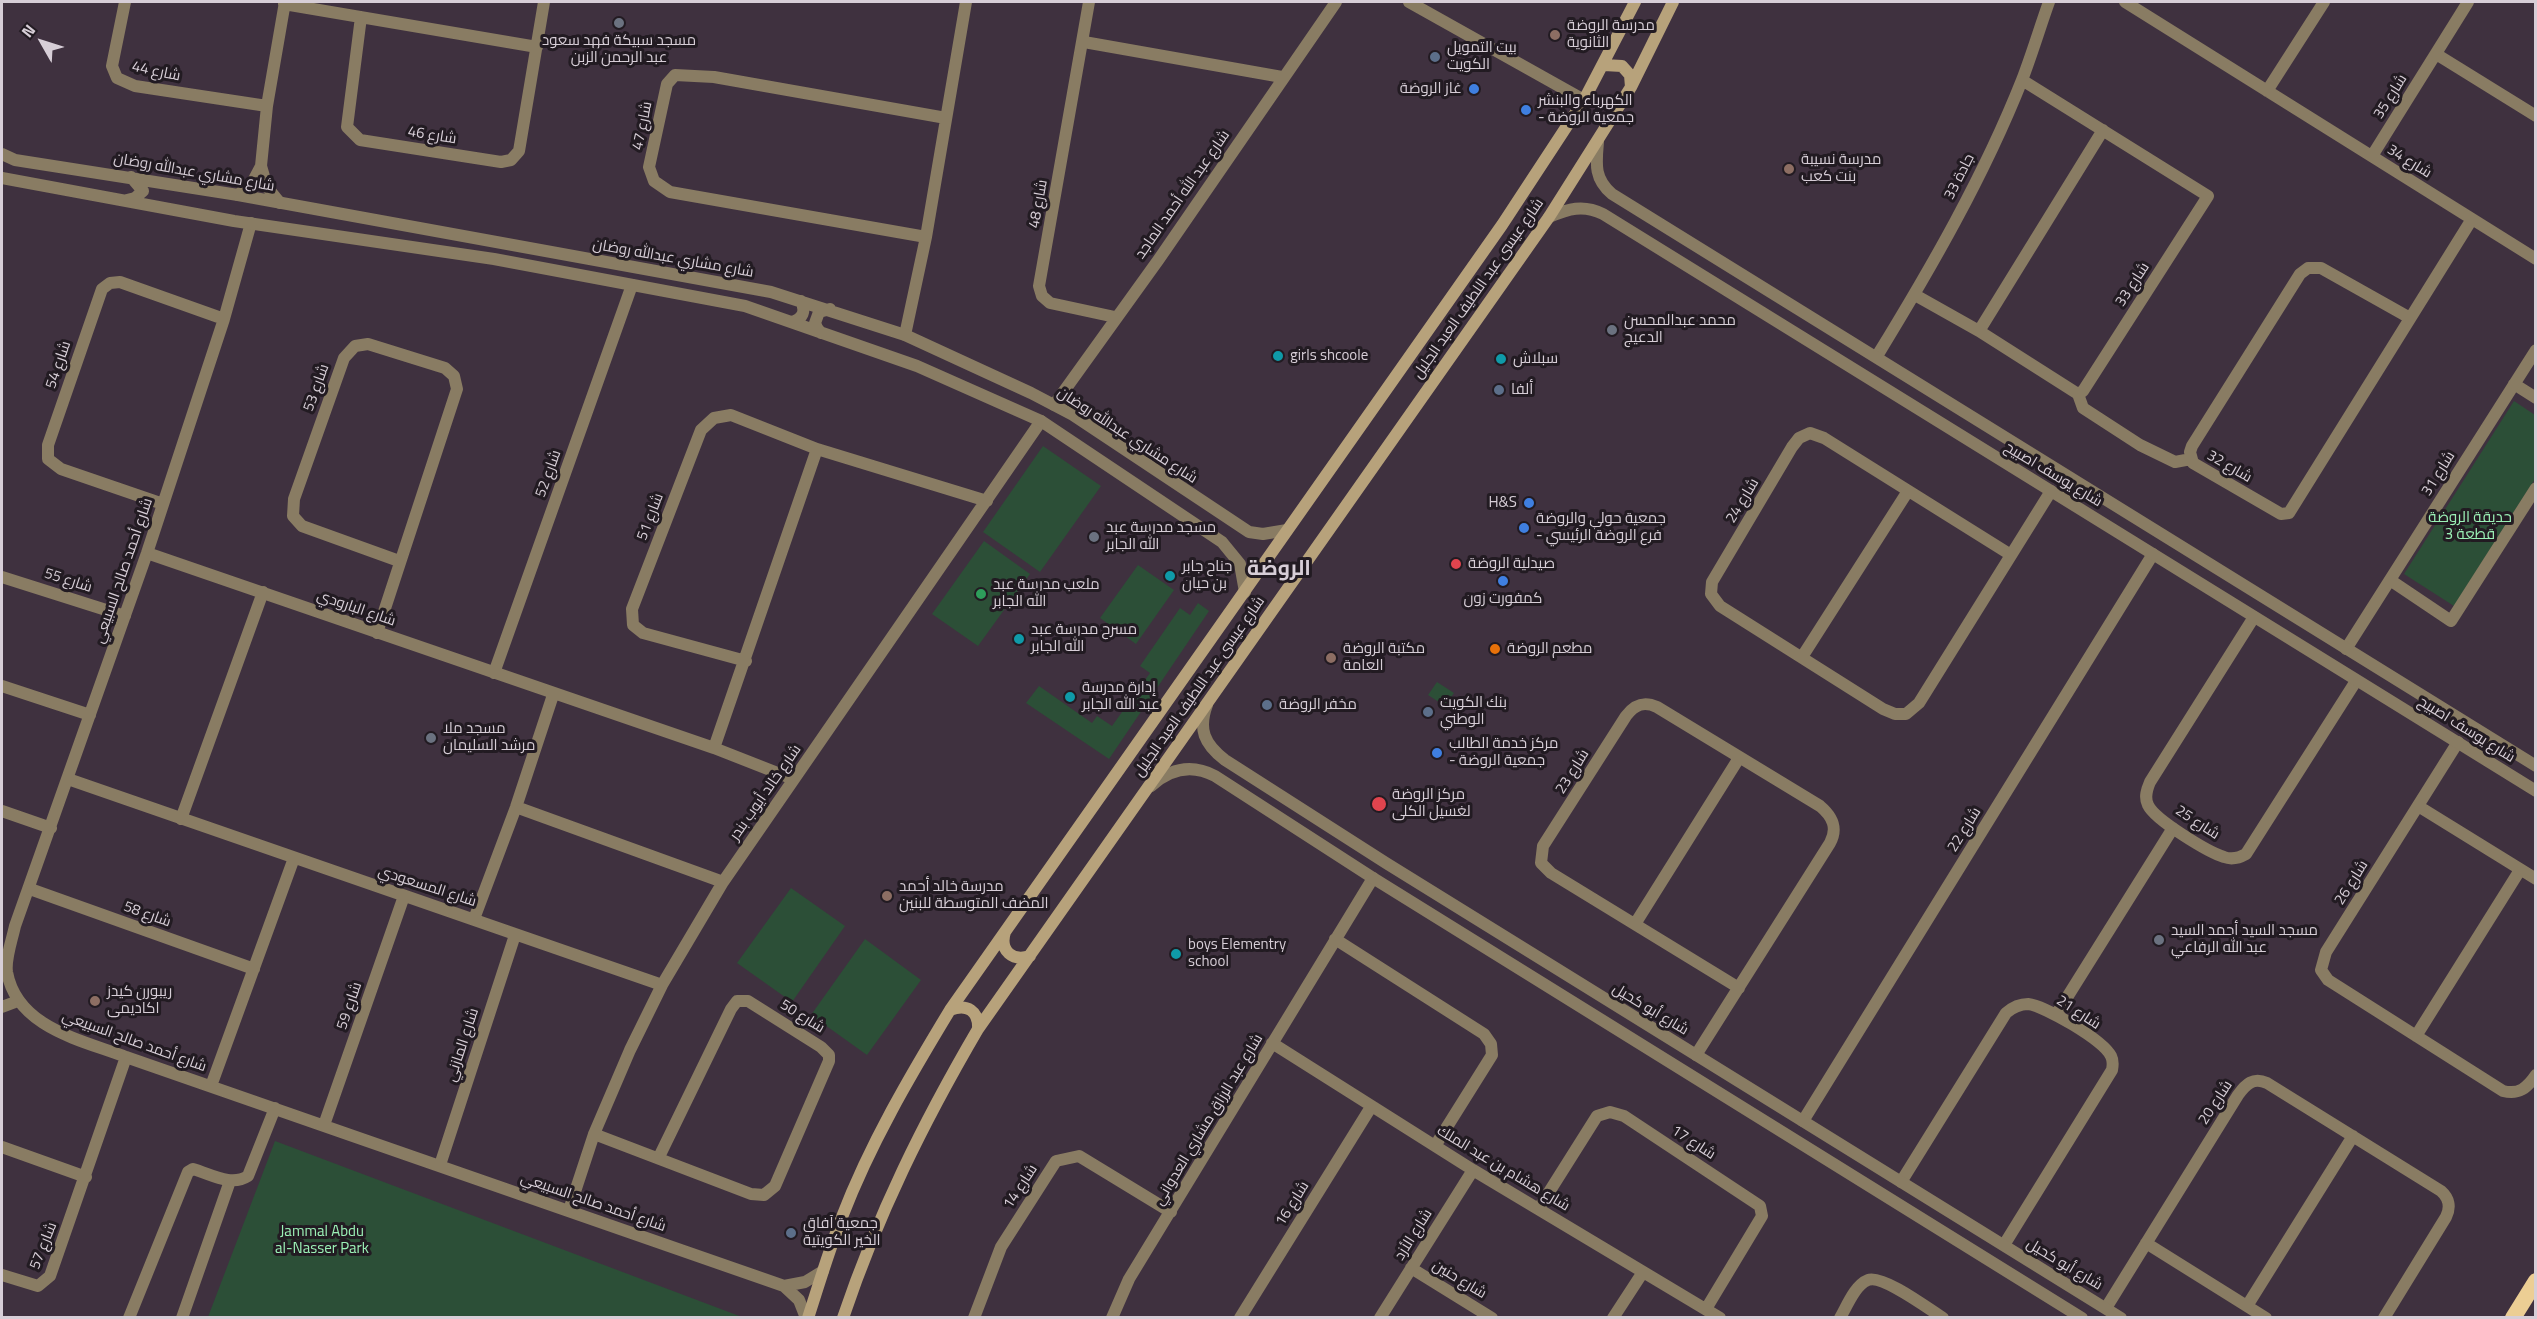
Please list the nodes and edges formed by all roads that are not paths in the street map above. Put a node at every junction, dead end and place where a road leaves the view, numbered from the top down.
1 (125, 2) edge
2 (544, 2) edge
3 (966, 2) edge
4 (1089, 2) edge
5 (1336, 2) edge
6 (1409, 2) edge
7 (1635, 2) edge
8 (1673, 2) edge
9 (2049, 2) edge
10 (2125, 2) edge
11 (2324, 2) edge
12 (2468, 2) edge
13 (285, 3) edge
14 (361, 17) junction
15 (1084, 42) junction
16 (537, 47) junction
17 (2436, 54) junction
18 (1604, 65) junction
19 (1282, 77) junction
20 (2022, 80) junction
21 (1631, 87) junction
22 (2267, 90) junction
23 (1584, 100) junction
24 (267, 106) junction
25 (2535, 116) edge
26 (946, 118) junction
27 (2103, 130) junction
28 (1598, 142) junction
29 (2, 154) edge
30 (2372, 156) junction
31 (261, 166) junction
32 (130, 177) junction
33 (2, 178) edge
34 (173, 184) junction
35 (238, 195) junction
36 (126, 200) junction
37 (280, 203) junction
38 (167, 208) junction
39 (1549, 218) junction
40 (2472, 219) junction
41 (251, 223) junction
42 (400, 224) junction
43 (440, 231) junction
44 (926, 237) junction
45 (1680, 237) junction
46 (390, 244) junction
47 (436, 251) junction
48 (1707, 253) junction
49 (1671, 256) junction
50 (2535, 259) edge
51 (1696, 271) junction
52 (632, 285) junction
53 (1915, 295) junction
54 (801, 301) junction
55 (830, 309) junction
56 (1115, 317) junction
57 (2410, 318) junction
58 (224, 319) junction
59 (792, 322) junction
60 (1978, 331) junction
61 (821, 333) junction
62 (905, 335) junction
63 (2535, 350) edge
64 (1877, 356) junction
65 (2514, 384) junction
66 (2078, 394) junction
67 (2535, 398) edge
68 (1054, 405) junction
69 (1041, 422) junction
70 (817, 448) junction
71 (2191, 459) junction
72 (1155, 471) junction
73 (2535, 488) edge
74 (1145, 490) junction
75 (2050, 490) junction
76 (1908, 491) junction
77 (987, 501) junction
78 (163, 504) junction
79 (1287, 530) junction
80 (147, 553) junction
81 (2153, 554) junction
82 (2011, 555) junction
83 (399, 561) junction
84 (2216, 568) junction
85 (2, 577) edge
86 (2390, 580) junction
87 (2240, 583) junction
88 (2204, 586) junction
89 (263, 592) junction
90 (1245, 592) junction
91 (2228, 600) junction
92 (124, 616) junction
93 (2254, 617) junction
94 (377, 633) junction
95 (2346, 649) junction
96 (1802, 657) junction
97 (746, 661) junction
98 (494, 673) junction
99 (2356, 681) junction
100 (2, 686) edge
101 (553, 694) junction
102 (1208, 701) junction
103 (90, 715) junction
104 (2458, 742) junction
105 (714, 748) junction
106 (1739, 758) junction
107 (1233, 765) junction
108 (2535, 766) edge
109 (68, 778) junction
110 (793, 779) junction
111 (1223, 781) junction
112 (2535, 791) edge
113 (1144, 793) junction
114 (2418, 806) junction
115 (516, 807) junction
116 (2, 812) edge
117 (181, 819) junction
118 (51, 828) junction
119 (2174, 828) junction
120 (294, 858) junction
121 (2520, 870) junction
122 (1373, 878) junction
123 (2535, 879) edge
124 (723, 882) junction
125 (30, 889) junction
126 (405, 896) junction
127 (474, 919) junction
128 (1635, 924) junction
129 (1005, 931) junction
130 (516, 935) junction
131 (1335, 939) junction
132 (1030, 957) junction
133 (254, 969) junction
134 (1577, 982) junction
135 (663, 985) junction
136 (1739, 987) junction
137 (1599, 996) junction
138 (1567, 997) junction
139 (18, 1000) junction
140 (2, 1007) edge
141 (950, 1010) junction
142 (1589, 1011) junction
143 (2056, 1015) junction
144 (978, 1029) junction
145 (2416, 1036) junction
146 (1272, 1043) junction
147 (1696, 1055) junction
148 (126, 1057) junction
149 (2535, 1075) edge
150 (211, 1086) junction
151 (1371, 1107) junction
152 (275, 1108) junction
153 (1803, 1121) junction
154 (324, 1125) junction
155 (594, 1134) junction
156 (2353, 1136) junction
157 (1435, 1146) junction
158 (2, 1148) edge
159 (1851, 1151) junction
160 (659, 1157) junction
161 (1873, 1164) junction
162 (440, 1165) junction
163 (1841, 1167) junction
164 (1473, 1170) junction
165 (86, 1177) junction
166 (230, 1181) junction
167 (1862, 1181) junction
168 (1901, 1182) junction
169 (1539, 1208) junction
170 (569, 1210) junction
171 (1171, 1212) junction
172 (2146, 1243) junction
173 (2004, 1245) junction
174 (1411, 1268) junction
175 (823, 1271) junction
176 (1643, 1272) junction
177 (2, 1275) edge
178 (2056, 1278) junction
179 (2535, 1281) edge
180 (784, 1286) junction
181 (2076, 1290) junction
182 (2047, 1296) junction
183 (2247, 1305) junction
184 (2068, 1308) junction
185 (2106, 1308) junction
186 (1706, 1309) junction
187 (129, 1317) edge
188 (182, 1317) edge
189 (807, 1317) edge
190 (843, 1317) edge
191 (974, 1317) edge
192 (1112, 1317) edge
193 (1240, 1317) edge
194 (1380, 1317) edge
195 (1492, 1317) edge
196 (1613, 1317) edge
197 (1720, 1317) edge
198 (1840, 1317) edge
199 (1943, 1317) edge
200 (2082, 1317) edge
201 (2121, 1317) edge
202 (2266, 1317) edge
203 (2384, 1317) edge
204 (2513, 1317) edge

1 - 24 street, شارع 44
2 - 16 street, شارع 46
3 - 26 street
4 - 15 street, شارع 48
5 - 19 street, شارع عبد الله أحمد الماجد
6 - 23 street
7 - 18 main road, شارع عيسى عبد اللطيف العبد الجليل
8 - 21 main road, شارع عيسى عبد اللطيف العبد الجليل
9 - 20 street, جادة 33
10 - 22 street, شارع 34
11 - 22 street
12 - 17 street, شارع 35
13 - 14 street
13 - 24 street
14 - 16 street
14 - 16 street, شارع 46
15 - 19 street
15 - 56 street, شارع 48
17 - 25 street
17 - 30 street, شارع 35
18 - 21 main road
18 - 23 main road, شارع عيسى عبد اللطيف العبد الجليل
19 - 56 street, شارع عبد الله أحمد الماجد
20 - 27 street, شارع 33
20 - 53 street, جادة 33
21 - 28 main road, شارع عيسى عبد اللطيف العبد الجليل
22 - 30 street, شارع 34
23 - 79 main road, شارع عيسى عبد اللطيف العبد الجليل
24 - 31 street
26 - 44 street
26 - 44 street, شارع 47
27 - 60 street
27 - 66 street, شارع 33
28 - 39 main road, شارع عيسى عبد اللطيف العبد الجليل
28 - 45 street, شارع يوسف اصبيح
29 - 32 street, شارع مشاري عبدالله روضان
30 - 40 street, شارع 34
31 - 35 street
31 - 37 street
32 - 34 street, شارع مشاري عبدالله روضان
32 - 36 street
33 - 36 street
34 - 35 street, شارع مشاري عبدالله روضان
34 - 38 street
35 - 37 street, شارع مشاري عبدالله روضان
36 - 38 street
37 - 42 street, شارع مشاري عبدالله روضان
38 - 41 street
39 - 49 street, شارع يوسف اصبيح
39 - 102 main road, شارع عيسى عبد اللطيف العبد الجليل
40 - 50 street, شارع 34
40 - 57 street, شارع 32
41 - 46 street
41 - 58 street, شارع أحمد صالح السبيعي
42 - 43 street, شارع مشاري عبدالله روضان
42 - 46 street
43 - 47 street
43 - 54 street, شارع مشاري عبدالله روضان
44 - 62 street
45 - 48 street, شارع يوسف اصبيح
45 - 49 street
46 - 47 street
47 - 52 street
48 - 51 street
48 - 64 street, شارع يوسف اصبيح
49 - 51 street, شارع يوسف اصبيح
51 - 75 street, شارع يوسف اصبيح
52 - 59 street
52 - 98 street, شارع 52
53 - 60 street
53 - 64 street, جادة 33
54 - 55 street, شارع مشاري عبدالله روضان
54 - 59 street
55 - 61 street
55 - 62 street, شارع مشاري عبدالله روضان
56 - 68 street, شارع عبد الله أحمد الماجد
57 - 71 street, شارع 32
57 - 71 street, شارع 32
58 - 78 street, شارع أحمد صالح السبيعي
58 - 78 street, شارع 54
59 - 61 street
60 - 66 street
61 - 69 street
62 - 68 street, شارع مشاري عبدالله روضان
63 - 65 street, شارع 31
64 - 84 street, شارع يوسف اصبيح
65 - 67 street
65 - 86 street, شارع 31
66 - 71 street
68 - 72 street, شارع مشاري عبدالله روضان
69 - 74 street
69 - 77 street, شارع خالد أيوب بندر
70 - 77 street, شارع 51
70 - 97 street
70 - 97 street, شارع 51
72 - 74 street
72 - 79 street, شارع مشاري عبدالله روضان
73 - 86 street
74 - 90 street
75 - 81 street, شارع يوسف اصبيح
75 - 82 street, شارع 24
76 - 82 street, شارع 24
76 - 96 street
76 - 96 street, شارع 24
77 - 110 street, شارع خالد أيوب بندر
78 - 80 street, شارع أحمد صالح السبيعي
79 - 90 main road, شارع عيسى عبد اللطيف العبد الجليل
80 - 89 street, شارع البارودي
80 - 92 street, شارع أحمد صالح السبيعي
81 - 88 street, شارع يوسف اصبيح
81 - 153 street, شارع 22
82 - 96 street, شارع 24
83 - 83 street, شارع 53
83 - 94 street, شارع 53
84 - 87 street, شارع يوسف اصبيح
84 - 88 street
85 - 92 street, شارع 55
86 - 95 street, شارع 31
87 - 91 street
87 - 95 street, شارع يوسف اصبيح
88 - 91 street, شارع يوسف اصبيح
89 - 94 street, شارع البارودي
89 - 117 street
90 - 129 main road, شارع عيسى عبد اللطيف العبد الجليل
91 - 93 street, شارع يوسف اصبيح
92 - 103 street, شارع أحمد صالح السبيعي
93 - 99 street, شارع يوسف اصبيح
93 - 119 street, شارع 25
94 - 98 street, شارع البارودي
95 - 108 street, شارع يوسف اصبيح
97 - 105 street
98 - 101 street, شارع البارودي
99 - 104 street, شارع يوسف اصبيح
99 - 119 street, شارع 25
100 - 103 street
101 - 105 street, شارع البارودي
101 - 115 street
102 - 107 street, شارع أبو كحيل
102 - 113 main road, شارع عيسى عبد اللطيف العبد الجليل
103 - 109 street, شارع أحمد صالح السبيعي
104 - 112 street, شارع يوسف اصبيح
104 - 114 street, شارع 26
105 - 110 street, شارع البارودي
106 - 128 street
106 - 128 street, شارع 23
106 - 136 street, شارع 23
107 - 111 street
107 - 134 street, شارع أبو كحيل
109 - 117 street, شارع المسعودي
109 - 118 street, شارع أحمد صالح السبيعي
110 - 124 street, شارع خالد أيوب بندر
111 - 113 street
111 - 122 street
113 - 132 main road, شارع عيسى عبد اللطيف العبد الجليل
114 - 121 street
114 - 145 street, شارع 26
115 - 124 street
115 - 127 street
116 - 118 street
117 - 120 street, شارع المسعودي
118 - 125 street, شارع أحمد صالح السبيعي
119 - 143 street
120 - 126 street, شارع المسعودي
120 - 133 street
121 - 123 street
121 - 145 street
122 - 131 street, شارع عبد الرزاق مشاري العدواني
122 - 138 street
124 - 135 street, شارع خالد أيوب بندر
125 - 133 street, شارع 58
125 - 139 street, شارع أحمد صالح السبيعي
126 - 127 street, شارع المسعودي
126 - 154 street, شارع 59
127 - 130 street, شارع المسعودي
128 - 136 street, شارع 23
129 - 132 main road
129 - 141 main road, شارع عيسى عبد اللطيف العبد الجليل
130 - 135 street, شارع المسعودي
130 - 162 street, شارع المازني
131 - 146 street, شارع عبد الرزاق مشاري العدواني
131 - 157 street
132 - 144 main road, شارع عيسى عبد اللطيف العبد الجليل
133 - 150 street
134 - 137 street, شارع أبو كحيل
134 - 138 street
135 - 155 street, شارع خالد أيوب بندر
136 - 147 street, شارع 23
137 - 142 street
137 - 147 street, شارع أبو كحيل
138 - 142 street
139 - 140 street
139 - 148 street, شارع أحمد صالح السبيعي
141 - 144 main road
141 - 175 main road, شارع عيسى عبد اللطيف العبد الجليل
142 - 163 street
143 - 168 street, شارع 21
143 - 173 street, شارع 21
144 - 190 main road, شارع عيسى عبد اللطيف العبد الجليل
145 - 149 street, شارع 26
146 - 151 street, شارع هشام بن عبد الملك
146 - 171 street, شارع عبد الرزاق مشاري العدواني
147 - 153 street, شارع أبو كحيل
148 - 150 street, شارع أحمد صالح السبيعي
148 - 165 street, شارع 57
150 - 152 street, شارع أحمد صالح السبيعي
151 - 157 street, شارع هشام بن عبد الملك
151 - 193 street, شارع 16
152 - 154 street, شارع أحمد صالح السبيعي
152 - 166 street
153 - 159 street, شارع أبو كحيل
154 - 162 street, شارع أحمد صالح السبيعي
155 - 160 street, شارع 50
155 - 170 street, شارع خالد أيوب بندر
156 - 172 street, شارع 20
156 - 183 street
156 - 203 street, شارع 20
157 - 164 street, شارع هشام بن عبد الملك
158 - 165 street
159 - 161 street, شارع أبو كحيل
159 - 163 street
160 - 160 street, شارع 50
161 - 167 street
161 - 168 street, شارع أبو كحيل
162 - 170 street, شارع أحمد صالح السبيعي
163 - 167 street
164 - 169 street, شارع هشام بن عبد الملك
164 - 174 street, شارع الأزد
165 - 177 street, شارع 57
166 - 187 street
166 - 188 street
167 - 182 street
168 - 173 street, شارع أبو كحيل
169 - 176 street, شارع هشام بن عبد الملك
169 - 186 street, شارع 17
170 - 180 street, شارع أحمد صالح السبيعي
171 - 191 street, شارع 14
171 - 192 street, شارع عبد الرزاق مشاري العدواني
172 - 183 street
172 - 185 street, شارع 20
173 - 178 street, شارع أبو كحيل
174 - 194 street, شارع الأزد
174 - 195 street, شارع حنين
175 - 180 street
175 - 189 main road, شارع عيسى عبد اللطيف العبد الجليل
176 - 186 street, شارع هشام بن عبد الملك
176 - 196 street
178 - 181 street, شارع أبو كحيل
178 - 182 street
179 - 204 highway
180 - 189 street
181 - 184 street
181 - 185 street, شارع أبو كحيل
182 - 184 street
183 - 202 street
184 - 200 street
185 - 201 street, شارع أبو كحيل
186 - 197 street, شارع هشام بن عبد الملك
198 - 199 street

